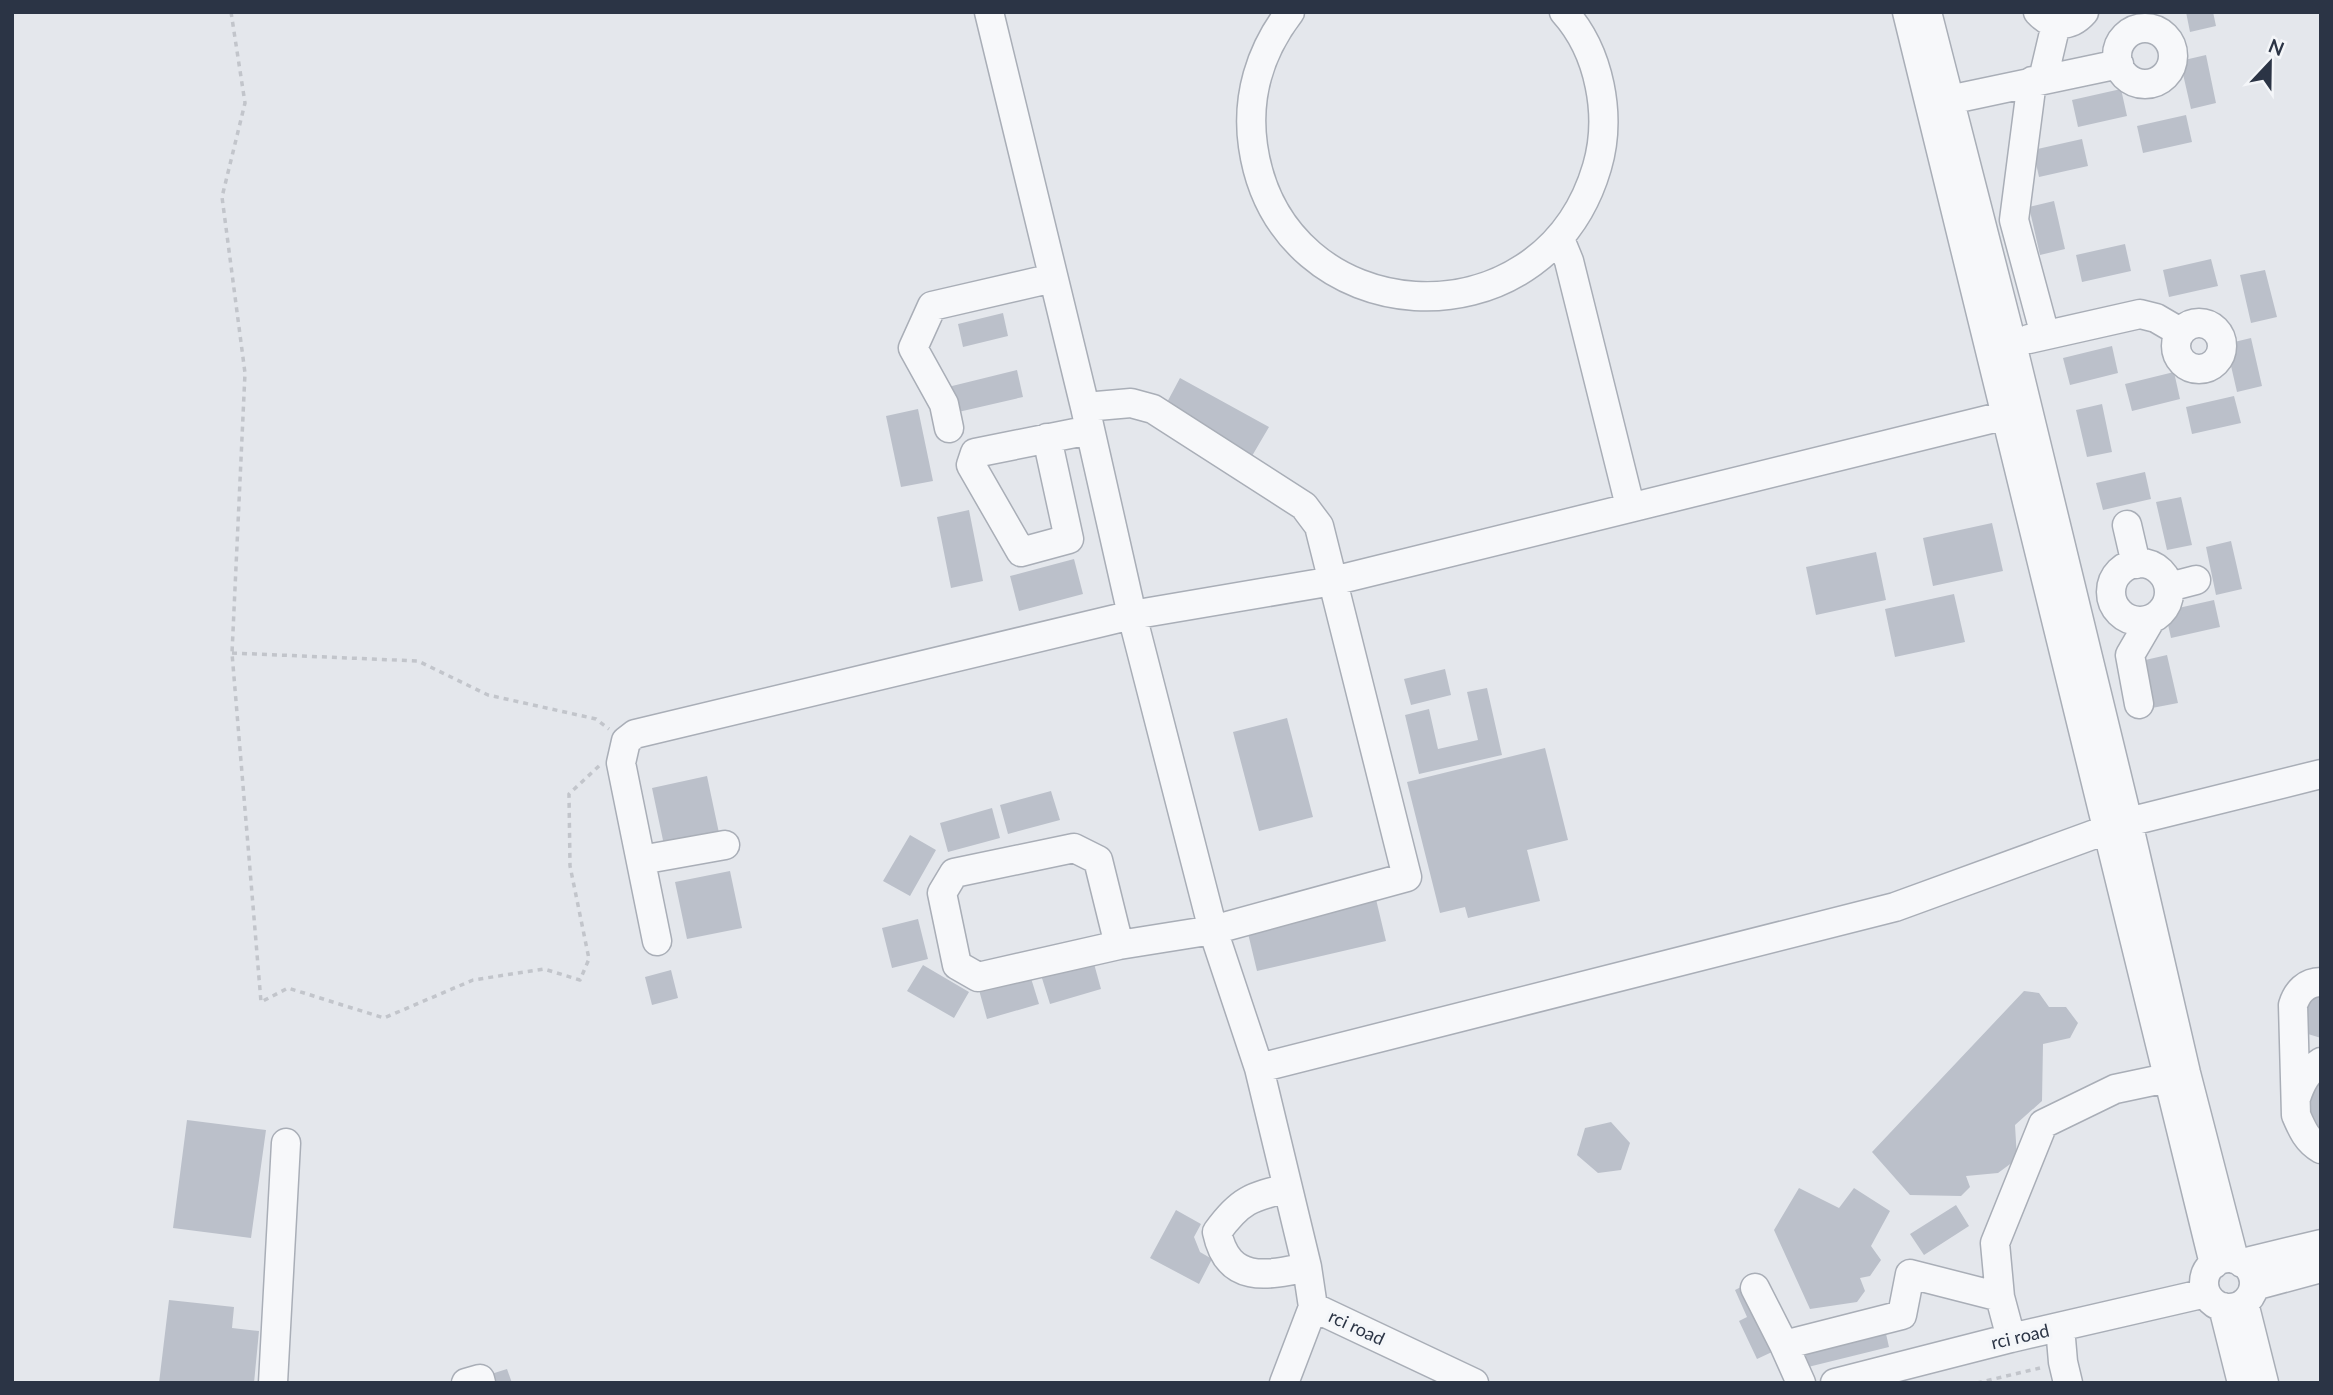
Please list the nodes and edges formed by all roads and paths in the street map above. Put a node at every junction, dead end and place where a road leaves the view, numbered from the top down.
1 (230, 12) edge
2 (989, 12) edge
3 (1290, 12) edge
4 (1564, 12) edge
5 (1907, 12) edge
6 (1927, 12) edge
7 (2084, 12) edge
8 (2047, 18) edge
9 (1586, 25) edge
10 (2119, 64) dead end
11 (2037, 80) junction
12 (1949, 100) junction
13 (1560, 239) junction
14 (1053, 278) junction
15 (2180, 332) dead end
16 (2045, 335) junction
17 (2012, 344) junction
18 (2017, 409) junction
19 (1088, 418) junction
20 (949, 428) dead end
21 (1046, 438) dead end
22 (1630, 506) junction
23 (2127, 525) dead end
24 (2136, 564) junction
25 (2196, 580) dead end
26 (1333, 581) junction
27 (2169, 587) junction
28 (2112, 597) junction
29 (2075, 604) junction
30 (1132, 615) junction
31 (2151, 619) junction
32 (232, 653) junction
33 (2139, 704) dead end
34 (626, 741) junction
35 (2321, 774) edge
36 (2118, 826) junction
37 (725, 845) dead end
38 (641, 860) junction
39 (1213, 930) junction
40 (657, 941) dead end
41 (1119, 945) junction
42 (2321, 982) edge
43 (2321, 1062) edge
44 (1259, 1068) junction
45 (2168, 1078) junction
46 (2296, 1098) junction
47 (286, 1143) dead end
48 (2321, 1149) edge
49 (1288, 1188) junction
50 (2321, 1244) edge
51 (1307, 1267) junction
52 (2321, 1268) edge
53 (2231, 1282) junction
54 (1755, 1288) dead end
55 (2000, 1297) junction
56 (1314, 1307) junction
57 (2060, 1327) junction
58 (2011, 1338) junction
59 (1784, 1345) junction
60 (2065, 1372) edge
61 (273, 1383) edge
62 (466, 1383) edge
63 (481, 1383) edge
64 (1284, 1383) edge
65 (1474, 1383) edge
66 (1801, 1383) edge
67 (1835, 1383) edge
68 (1977, 1383) edge
69 (2242, 1383) edge
70 (2264, 1383) edge

1 - 32 path
2 - 14 street
3 - 13 street
4 - 9 street
5 - 18 street
6 - 12 street
7 - 8 street
8 - 11 street
9 - 13 street
10 - 11 street
11 - 12 street
11 - 16 street
12 - 17 street
13 - 22 street
14 - 19 street
14 - 20 street
15 - 16 street
16 - 17 street
17 - 18 street
18 - 22 street
18 - 29 street
18 - 36 street
19 - 21 street
19 - 26 street
19 - 30 street
22 - 26 street
23 - 24 street
24 - 27 street
24 - 28 street
25 - 27 street
26 - 30 street
26 - 39 street
27 - 31 street
28 - 29 street
28 - 31 street
29 - 36 street
30 - 34 street
30 - 39 street
31 - 33 street
32 - 34 path
32 - 34 path
34 - 38 street
35 - 36 street
36 - 44 street
36 - 45 street
36 - 53 street
37 - 38 street
38 - 40 street
39 - 41 street
39 - 44 street
41 - 41 street
42 - 46 street
43 - 46 street
44 - 49 street
45 - 53 street
45 - 55 street
46 - 48 street
47 - 61 street
49 - 51 street
49 - 51 street
50 - 53 street
51 - 56 street
52 - 53 street, rci road
53 - 57 street, rci road
53 - 69 street
53 - 70 street
54 - 59 street
55 - 58 street
55 - 59 street
56 - 64 street, rci road
56 - 65 street, rci road
57 - 58 street, rci road
57 - 60 street
58 - 67 street, rci road
59 - 66 street
60 - 68 path
62 - 63 street

